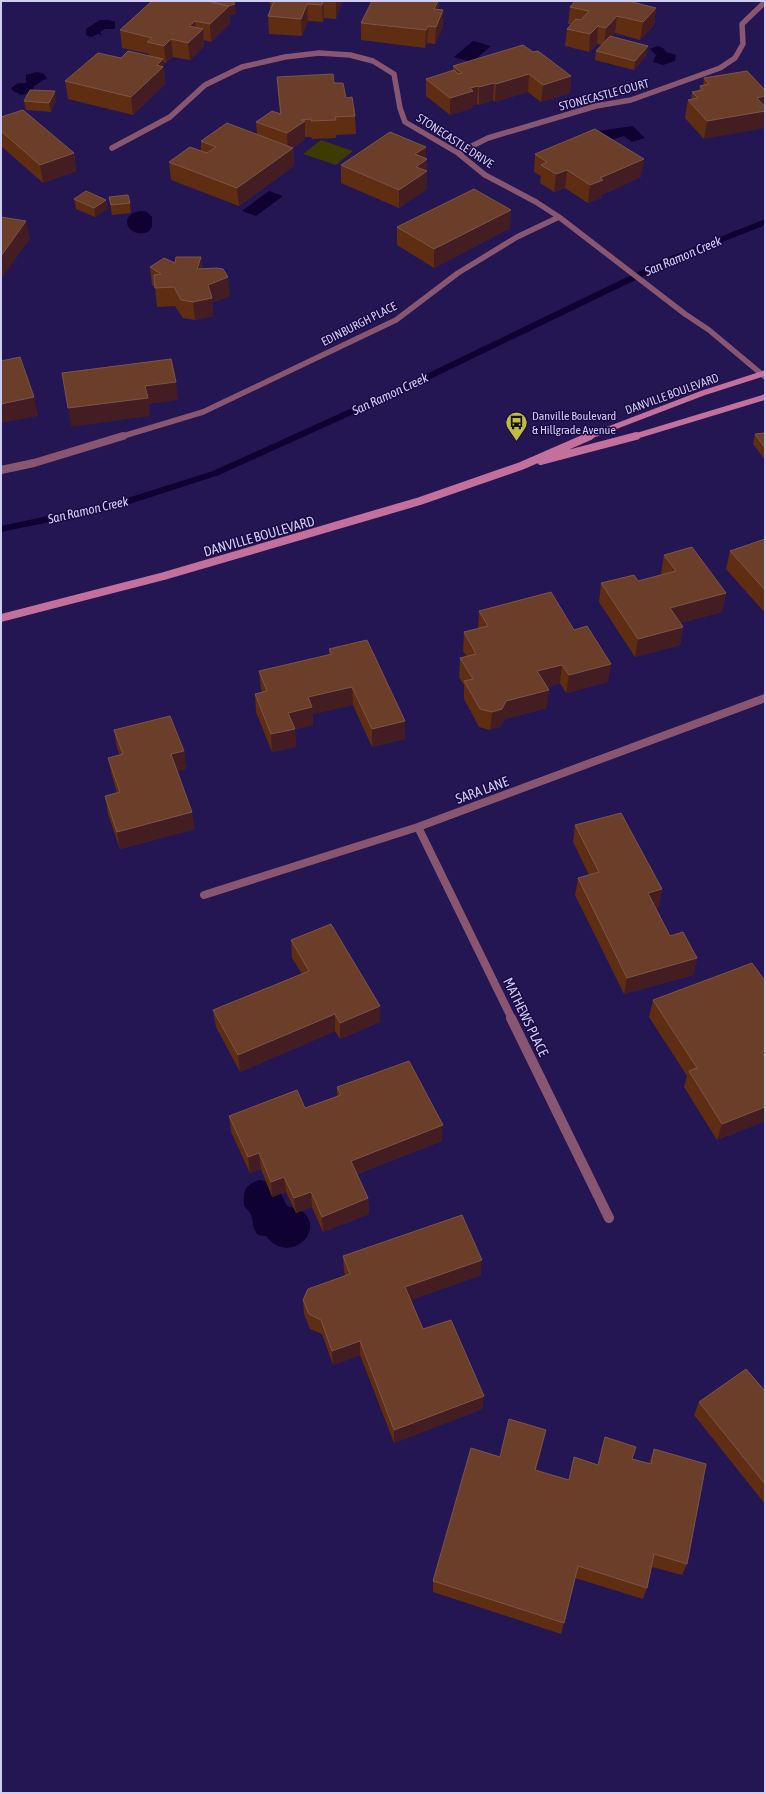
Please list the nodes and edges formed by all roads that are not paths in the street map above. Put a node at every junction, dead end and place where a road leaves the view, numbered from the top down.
1 (765, 2) edge
2 (112, 148) dead end
3 (458, 153) junction
4 (559, 217) junction
5 (764, 374) edge
6 (765, 397) edge
7 (521, 466) junction
8 (1, 470) edge
9 (1, 618) edge
10 (765, 698) edge
11 (418, 827) junction
12 (204, 895) dead end
13 (609, 1218) dead end

1 - 3 street, STONECASTLE COURT
2 - 3 street, STONECASTLE DRIVE
3 - 4 street, STONECASTLE DRIVE
4 - 5 street, STONECASTLE DRIVE
4 - 8 street, EDINBURGH PLACE
5 - 7 main road, DANVILLE BOULEVARD
6 - 7 main road, DANVILLE BOULEVARD
7 - 9 main road, DANVILLE BOULEVARD
10 - 11 street, SARA LANE
11 - 12 street, SARA LANE
11 - 13 street, MATHEWS PLACE

